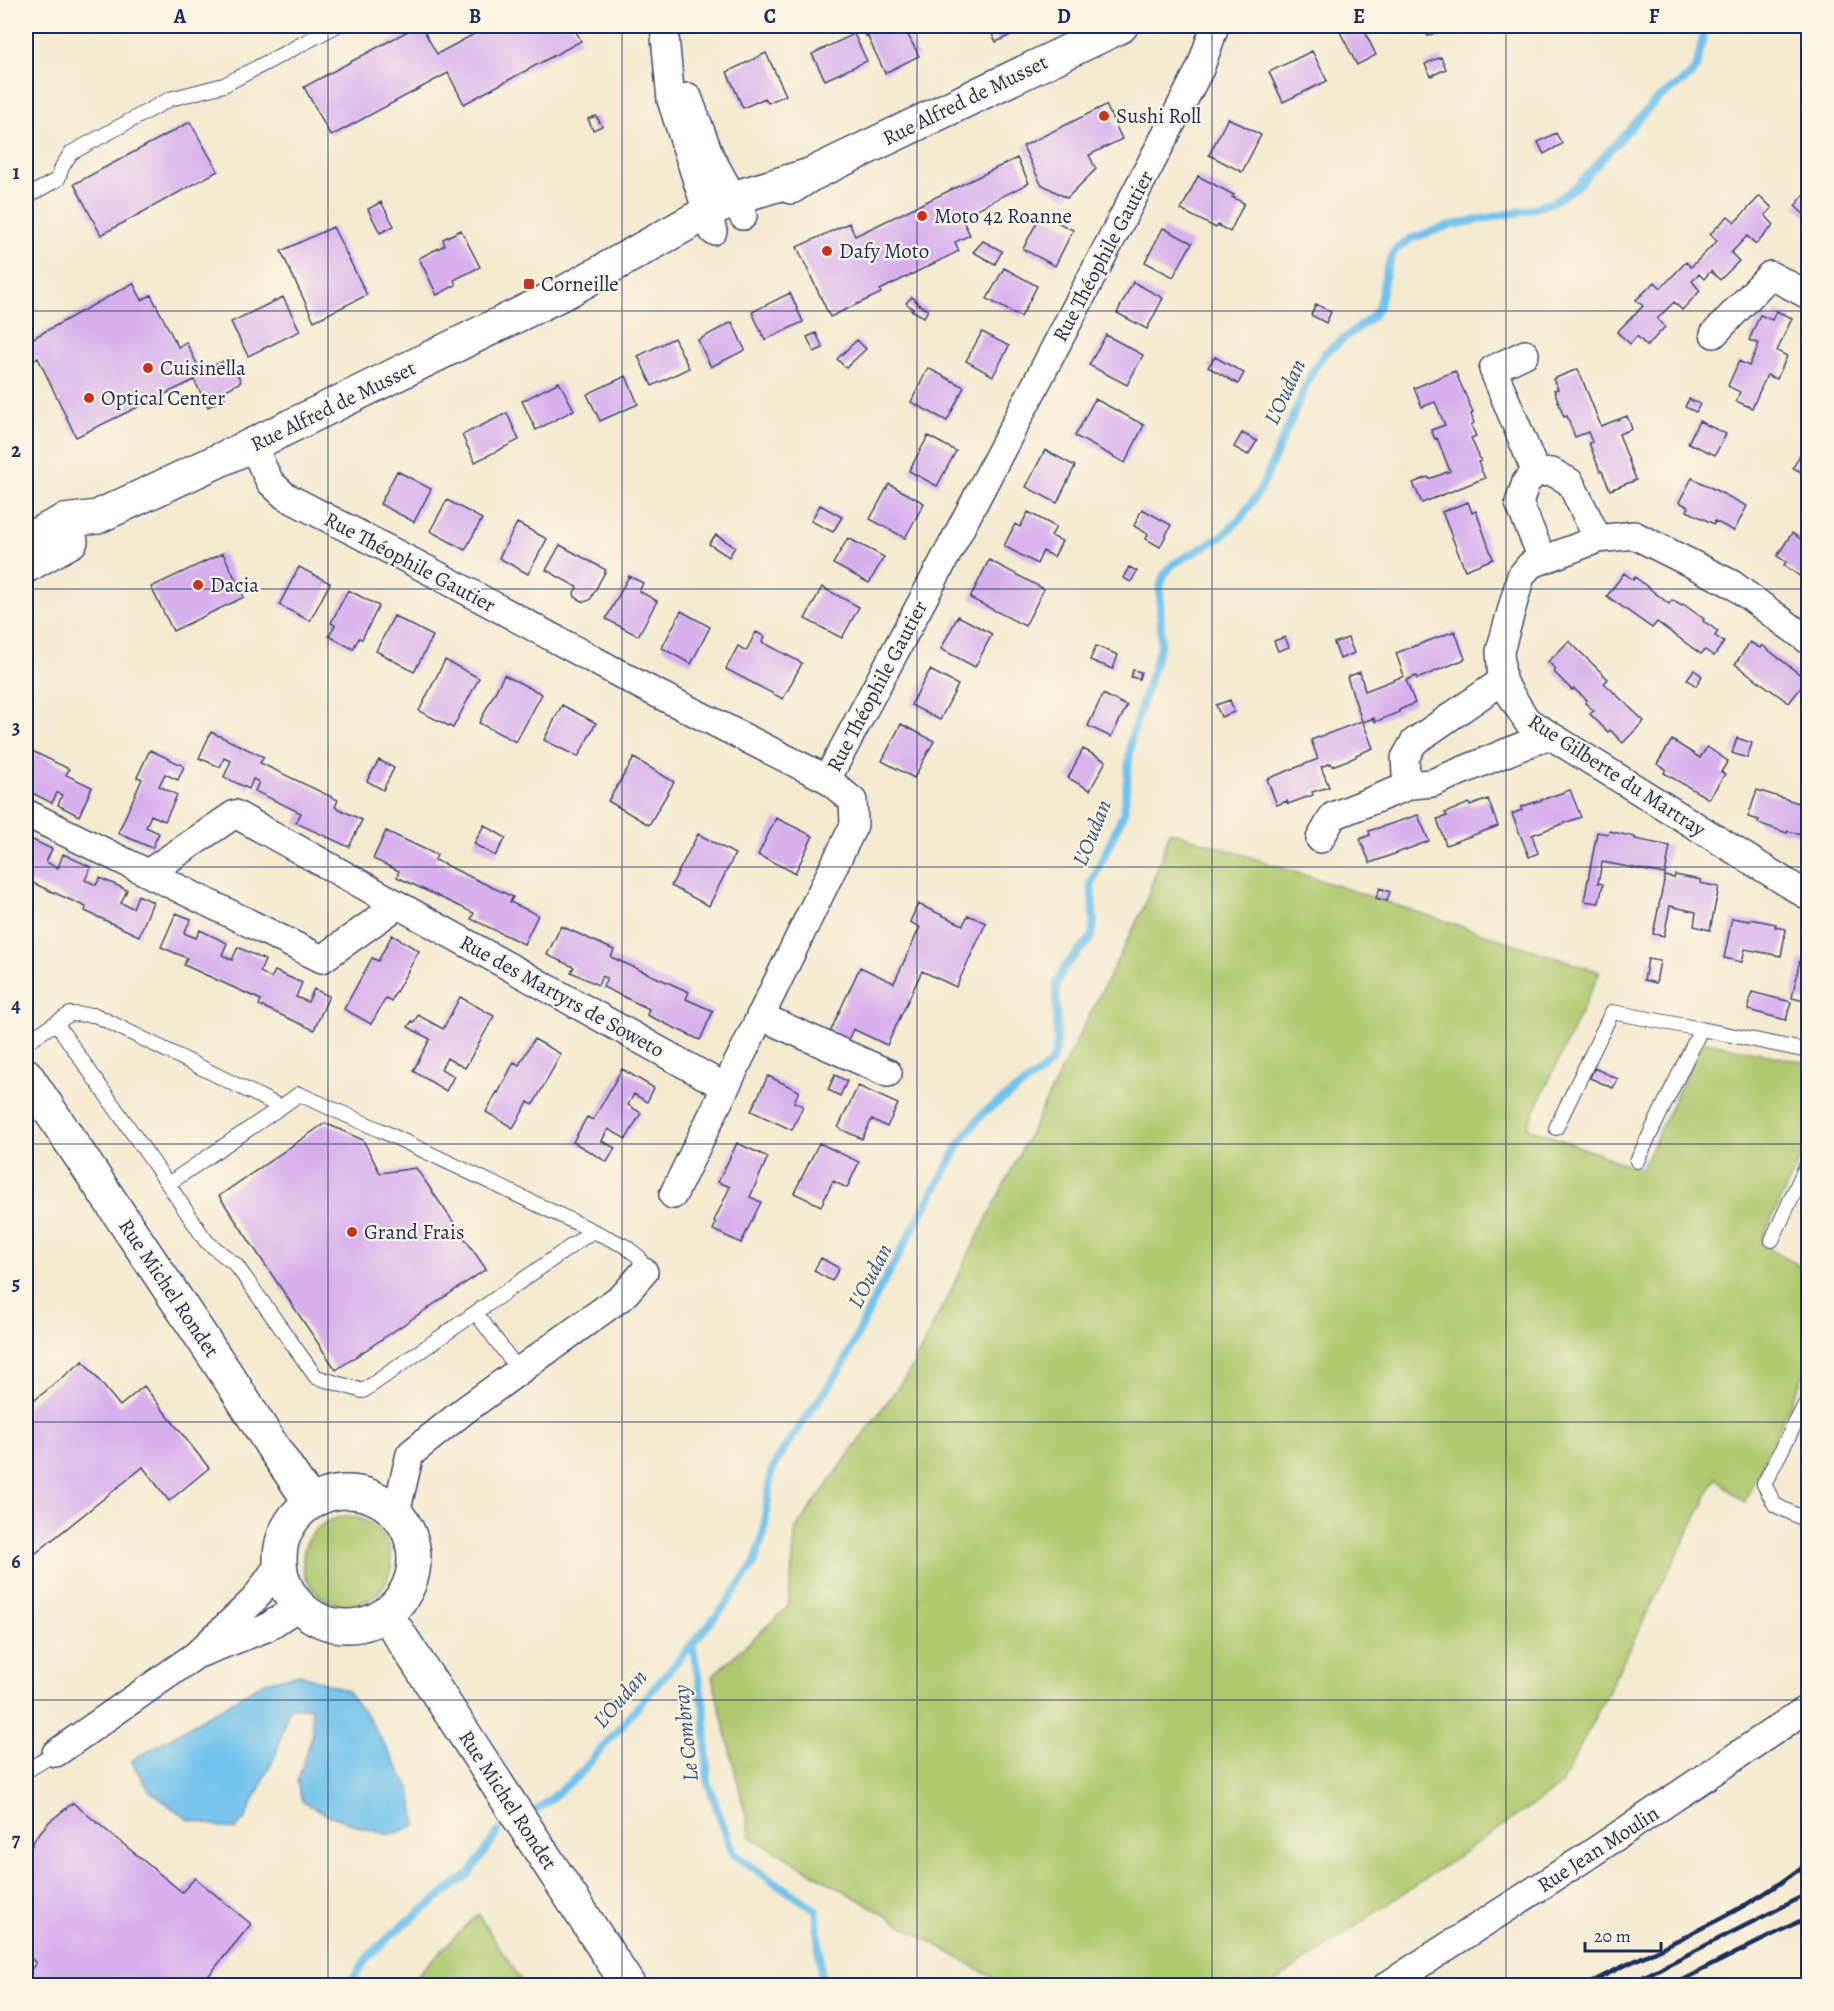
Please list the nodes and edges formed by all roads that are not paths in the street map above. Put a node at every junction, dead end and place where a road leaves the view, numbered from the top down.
1 (336, 26) edge
2 (1121, 26) edge
3 (1215, 26) edge
4 (664, 31) edge
5 (26, 197) edge
6 (724, 214) junction
7 (1809, 295) edge
8 (1714, 334) dead end
9 (1526, 354) dead end
10 (252, 445) junction
11 (1536, 473) junction
12 (97, 517) junction
13 (1598, 539) junction
14 (26, 540) edge
15 (1543, 560) junction
16 (26, 566) edge
17 (1809, 640) edge
18 (1502, 681) junction
19 (1549, 735) junction
20 (827, 779) junction
21 (1411, 785) junction
22 (26, 813) edge
23 (1320, 839) dead end
24 (148, 873) junction
25 (1809, 896) edge
26 (398, 905) junction
27 (760, 1016) junction
28 (56, 1023) junction
29 (1701, 1029) junction
30 (26, 1042) edge
31 (1809, 1051) edge
32 (888, 1073) dead end
33 (26, 1075) edge
34 (725, 1087) junction
35 (281, 1107) junction
36 (1556, 1128) dead end
37 (1637, 1161) dead end
38 (1809, 1162) edge
39 (168, 1184) junction
40 (673, 1195) dead end
41 (593, 1231) junction
42 (1772, 1240) dead end
43 (644, 1272) joint
44 (476, 1313) junction
45 (519, 1371) junction
46 (1809, 1399) edge
47 (311, 1503) junction
48 (396, 1513) junction
49 (1809, 1521) edge
50 (280, 1563) junction
51 (299, 1606) junction
52 (386, 1614) junction
53 (196, 1655) junction
54 (1809, 1708) edge
55 (56, 1753) joint
56 (26, 1771) edge
57 (629, 1986) edge
58 (1386, 1986) edge

1 - 5 lane
2 - 6 street, Rue Alfred de Musset
3 - 20 street, Rue Théophile Gautier
4 - 6 street
6 - 10 street, Rue Alfred de Musset
7 - 8 street
9 - 11 street
10 - 12 street, Rue Alfred de Musset
10 - 20 street, Rue Théophile Gautier
11 - 13 street
11 - 15 street
12 - 14 street, Rue Alfred de Musset
12 - 16 street, Rue Alfred de Musset
13 - 15 street, Rue Gilberte du Martray
13 - 17 street, Rue Gilberte du Martray
15 - 18 street, Rue Gilberte du Martray
18 - 19 street, Rue Gilberte du Martray
18 - 21 street
19 - 21 street
19 - 25 street, Rue Gilberte du Martray
20 - 27 street
21 - 23 street
22 - 24 street
24 - 26 street
24 - 26 street, Rue des Martyrs de Soweto
26 - 34 street, Rue des Martyrs de Soweto
27 - 32 street
27 - 34 street
28 - 30 lane
28 - 35 lane
28 - 39 lane
29 - 31 lane
29 - 36 lane
29 - 37 lane
33 - 47 street, Rue Michel Rondet
34 - 40 street
35 - 39 lane
35 - 41 lane
38 - 42 lane
39 - 44 lane
41 - 43 lane
41 - 44 lane
43 - 45 street
44 - 45 lane
45 - 48 street
46 - 49 lane
47 - 48 street
47 - 50 street
48 - 52 street
50 - 51 street
50 - 53 street
51 - 52 street
51 - 53 street
52 - 57 street, Rue Michel Rondet
53 - 55 street
54 - 58 street, Rue Jean Moulin
55 - 56 lane

